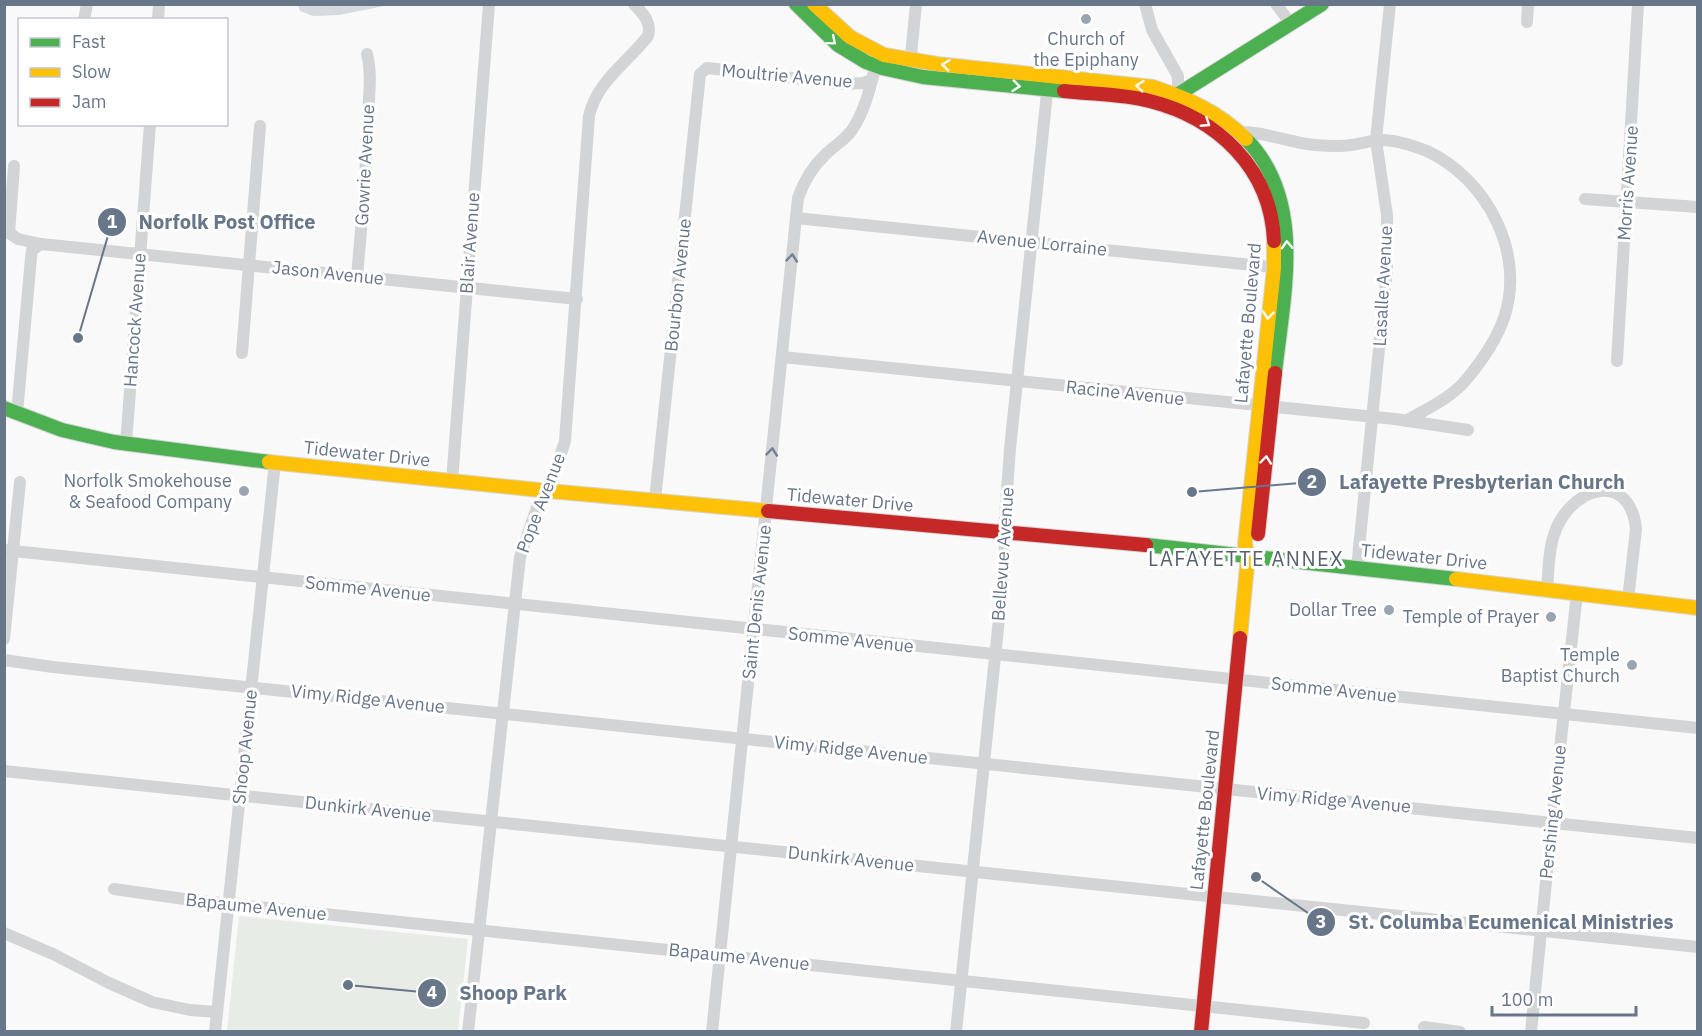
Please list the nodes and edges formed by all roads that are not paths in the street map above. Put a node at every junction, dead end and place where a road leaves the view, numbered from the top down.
1 (489, 4) edge
2 (634, 4) edge
3 (796, 4) edge
4 (814, 4) edge
5 (916, 4) edge
6 (1145, 4) edge
7 (1276, 4) edge
8 (1322, 4) edge
9 (1390, 4) edge
10 (1528, 4) edge
11 (1638, 4) edge
12 (1527, 22) dead end
13 (1291, 24) junction
14 (367, 54) dead end
15 (876, 67) junction
16 (910, 68) junction
17 (703, 70) joint
18 (1048, 83) junction
19 (1178, 94) junction
20 (1163, 103) junction
21 (150, 126) edge
22 (260, 126) dead end
23 (1233, 135) junction
24 (1376, 140) junction
25 (14, 166) dead end
26 (1585, 199) dead end
27 (1627, 202) junction
28 (1698, 207) edge
29 (796, 218) junction
30 (1031, 242) junction
31 (41, 244) junction
32 (140, 253) junction
33 (249, 264) junction
34 (1280, 268) junction
35 (357, 276) junction
36 (467, 287) junction
37 (577, 299) junction
38 (242, 352) dead end
39 (782, 357) junction
40 (1617, 361) dead end
41 (1017, 382) junction
42 (1265, 407) junction
43 (11, 411) edge
44 (1372, 417) junction
45 (1406, 421) junction
46 (1468, 430) dead end
47 (126, 444) junction
48 (275, 462) junction
49 (452, 481) junction
50 (20, 482) dead end
51 (549, 491) junction
52 (655, 500) junction
53 (766, 510) junction
54 (1004, 531) junction
55 (9, 551) edge
56 (1248, 556) junction
57 (1358, 568) junction
58 (263, 578) junction
59 (1547, 590) junction
60 (1577, 593) junction
61 (1628, 600) junction
62 (514, 604) junction
63 (1698, 608) edge
64 (754, 629) junction
65 (4, 639) edge
66 (995, 655) junction
67 (4, 660) edge
68 (1236, 680) junction
69 (252, 687) junction
70 (502, 712) junction
71 (1563, 714) junction
72 (1698, 728) edge
73 (742, 739) junction
74 (985, 763) junction
75 (4, 771) edge
76 (1226, 789) junction
77 (240, 795) junction
78 (491, 822) junction
79 (1551, 822) junction
80 (1698, 838) edge
81 (731, 847) junction
82 (973, 872) junction
83 (114, 889) dead end
84 (1215, 897) junction
85 (229, 904) junction
86 (479, 930) junction
87 (1542, 930) junction
88 (4, 933) edge
89 (1698, 947) edge
90 (720, 955) junction
91 (962, 981) junction
92 (1203, 1006) junction
93 (217, 1012) junction
94 (1364, 1023) dead end
95 (1424, 1027) dead end
96 (215, 1032) edge
97 (468, 1032) edge
98 (712, 1032) edge
99 (956, 1032) edge
100 (1201, 1032) edge
101 (1460, 1032) edge
102 (1531, 1032) edge

1 - 36 street, Blair Avenue
2 - 37 street, Pope Avenue
3 -> 15 main road, Lafayette Boulevard
4 - 15 main road, Lafayette Boulevard
5 - 16 street
6 - 19 street
7 - 13 street
8 - 13 main road
9 - 24 street, Lasalle Avenue
10 - 12 street
11 - 27 street, Morris Avenue
13 - 19 main road
14 - 35 street, Gowrie Avenue
15 - 16 main road, Lafayette Boulevard
15 - 17 street, Moultrie Avenue
15 - 29 street, Saint Denis Avenue
16 - 18 main road, Lafayette Boulevard
17 - 52 street, Bourbon Avenue
19 -> 18 main road, Lafayette Boulevard
18 - 20 main road, Lafayette Boulevard
18 - 30 street, Bellevue Avenue
19 - 20 main road
19 - 23 main road, Lafayette Boulevard
20 -> 23 main road, Lafayette Boulevard
21 - 32 street, Hancock Avenue
22 - 33 street
23 - 24 street
23 - 34 main road, Lafayette Boulevard
24 - 44 street, Lasalle Avenue
24 - 45 street
25 - 31 street
26 - 27 street
27 - 28 street
27 - 40 street, Morris Avenue
29 - 30 street, Avenue Lorraine
39 -> 29 street, Saint Denis Avenue
30 - 34 street, Avenue Lorraine
30 - 41 street, Bellevue Avenue
31 - 32 street, Jason Avenue
31 - 43 street
32 - 33 street, Jason Avenue
32 - 47 street, Hancock Avenue
33 - 35 street, Jason Avenue
33 - 38 street
34 - 42 main road, Lafayette Boulevard
35 - 36 street, Jason Avenue
36 - 37 street, Jason Avenue
36 - 49 street, Blair Avenue
37 - 51 street, Pope Avenue
39 - 41 street, Racine Avenue
53 -> 39 street, Saint Denis Avenue
41 - 42 street, Racine Avenue
41 - 54 street, Bellevue Avenue
42 - 44 street, Racine Avenue
42 - 56 main road, Lafayette Boulevard
43 - 47 main road, Tidewater Drive
44 - 45 street, Racine Avenue
44 - 57 street, Lasalle Avenue
45 - 46 street, Racine Avenue
47 - 48 main road, Tidewater Drive
48 - 49 main road, Tidewater Drive
48 - 58 street, Shoop Avenue
49 - 51 main road, Tidewater Drive
50 - 55 street
51 - 52 main road, Tidewater Drive
51 - 62 street, Pope Avenue
52 - 53 main road, Tidewater Drive
53 - 54 main road, Tidewater Drive
53 - 64 street, Saint Denis Avenue
54 - 56 main road, Tidewater Drive
54 - 66 street, Bellevue Avenue
55 - 58 street, Somme Avenue
55 - 65 street
56 - 57 main road, Tidewater Drive
56 - 68 main road, Lafayette Boulevard
57 - 59 main road, Tidewater Drive
58 - 62 street, Somme Avenue
58 - 69 street, Shoop Avenue
59 - 60 main road, Tidewater Drive
59 - 61 street
60 - 61 main road, Tidewater Drive
60 - 71 street, Pershing Avenue
61 - 63 main road, Tidewater Drive
62 - 64 street, Somme Avenue
62 - 70 street, Pope Avenue
64 - 66 street, Somme Avenue
64 - 73 street, Saint Denis Avenue
66 - 68 street, Somme Avenue
66 - 74 street, Bellevue Avenue
67 - 69 street, Vimy Ridge Avenue
68 - 71 street, Somme Avenue
68 - 76 main road, Lafayette Boulevard
69 - 70 street, Vimy Ridge Avenue
69 - 77 street, Shoop Avenue
70 - 73 street, Vimy Ridge Avenue
70 - 78 street, Pope Avenue
71 - 72 street, Somme Avenue
71 - 79 street, Pershing Avenue
73 - 74 street, Vimy Ridge Avenue
73 - 81 street, Saint Denis Avenue
74 - 76 street, Vimy Ridge Avenue
74 - 82 street, Bellevue Avenue
75 - 77 street, Dunkirk Avenue
76 - 79 street, Vimy Ridge Avenue
76 - 84 main road, Lafayette Boulevard
77 - 78 street, Dunkirk Avenue
77 - 85 street, Shoop Avenue
78 - 81 street, Dunkirk Avenue
78 - 86 street, Pope Avenue
79 - 80 street, Vimy Ridge Avenue
79 - 87 street, Pershing Avenue
81 - 82 street, Dunkirk Avenue
81 - 90 street, Saint Denis Avenue
82 - 84 street, Dunkirk Avenue
82 - 91 street, Bellevue Avenue
83 - 85 street, Bapaume Avenue
84 - 87 street, Dunkirk Avenue
84 - 92 main road, Lafayette Boulevard
85 - 86 street, Bapaume Avenue
85 - 93 street, Shoop Avenue
86 - 90 street, Bapaume Avenue
86 - 97 street, Pope Avenue
87 - 89 street, Dunkirk Avenue
87 - 102 street, Pershing Avenue
88 - 93 street
90 - 91 street, Bapaume Avenue
90 - 98 street, Saint Denis Avenue
91 - 92 street, Bapaume Avenue
91 - 99 street, Bellevue Avenue
92 - 94 street, Bapaume Avenue
92 - 100 main road, Lafayette Boulevard
93 - 96 street, Shoop Avenue
95 - 101 street

